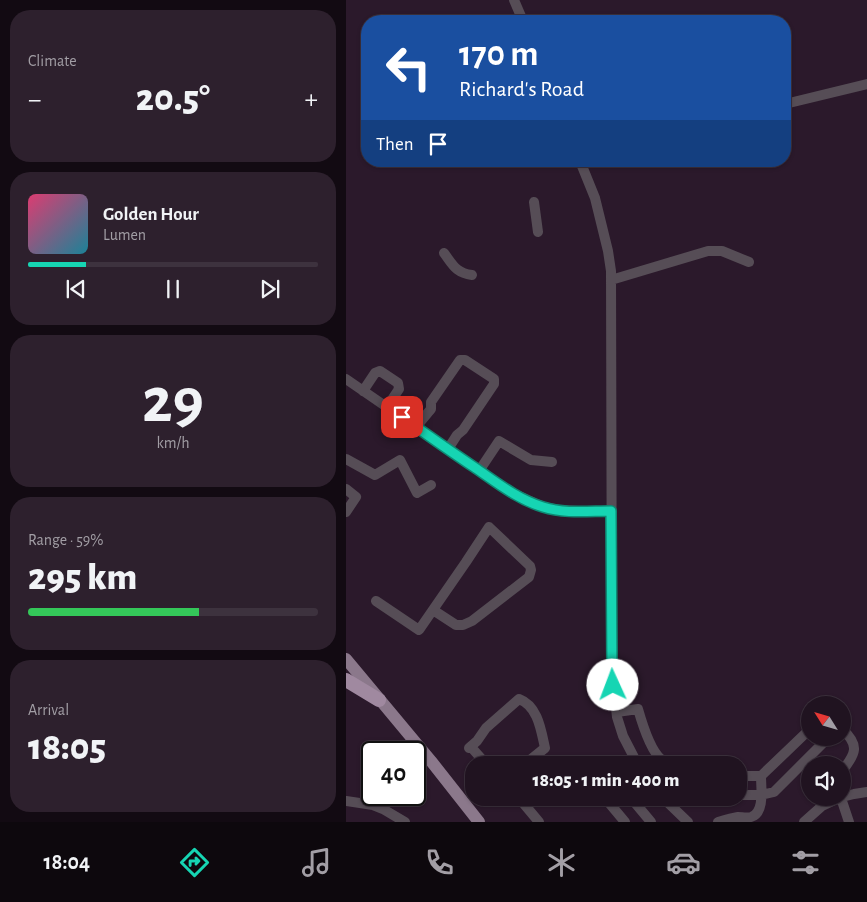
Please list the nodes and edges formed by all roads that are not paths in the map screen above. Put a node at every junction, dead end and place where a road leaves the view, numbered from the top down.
1 (514, 0) edge
2 (520, 15) edge
3 (867, 84) edge
4 (791, 103) edge
5 (586, 167) edge
6 (534, 202) dead end
7 (538, 232) dead end
8 (444, 253) dead end
9 (750, 262) dead end
10 (472, 274) dead end
11 (611, 280) junction
12 (346, 379) edge
13 (363, 391) junction
14 (387, 407) junction
15 (416, 428) junction
16 (448, 449) junction
17 (346, 459) edge
18 (552, 462) dead end
19 (479, 471) junction
20 (431, 485) dead end
21 (346, 489) edge
22 (611, 511) junction
23 (346, 512) edge
24 (376, 601) dead end
25 (433, 610) junction
26 (346, 659) edge
27 (346, 680) edge
28 (380, 700) junction
29 (617, 712) junction
30 (801, 738) edge
31 (851, 740) edge
32 (820, 746) edge
33 (478, 756) edge
34 (535, 756) edge
35 (633, 756) edge
36 (658, 756) edge
37 (851, 760) edge
38 (747, 776) edge
39 (761, 776) junction
40 (866, 791) edge
41 (747, 795) edge
42 (761, 795) junction
43 (851, 795) edge
44 (346, 801) edge
45 (526, 806) edge
46 (612, 806) edge
47 (638, 806) edge
48 (671, 806) edge
49 (822, 806) edge
50 (843, 806) edge
51 (845, 820) edge
52 (405, 822) edge
53 (479, 822) edge
54 (539, 822) edge
55 (625, 822) edge
56 (651, 822) edge
57 (688, 822) edge
58 (718, 822) edge
59 (804, 822) edge

1 - 2 street
3 - 4 street
5 - 11 street
6 - 7 street
8 - 10 street
9 - 11 street
11 - 22 street
12 - 13 street
13 - 14 street
13 - 14 street
14 - 15 street
15 - 16 street
15 - 16 street
16 - 19 street
17 - 20 street
18 - 19 street
19 - 22 street
21 - 23 street
22 - 29 street
24 - 25 street
25 - 25 street
26 - 28 main road
27 - 28 highway
28 - 53 main road
29 - 35 street
29 - 36 street
30 - 39 street
31 - 37 street
32 - 42 street
33 - 34 street
38 - 39 street
39 - 42 street
40 - 43 street
41 - 42 street
42 - 58 street
44 - 52 street
45 - 54 street
46 - 55 street
47 - 56 street
48 - 57 street
49 - 59 street
50 - 51 street

